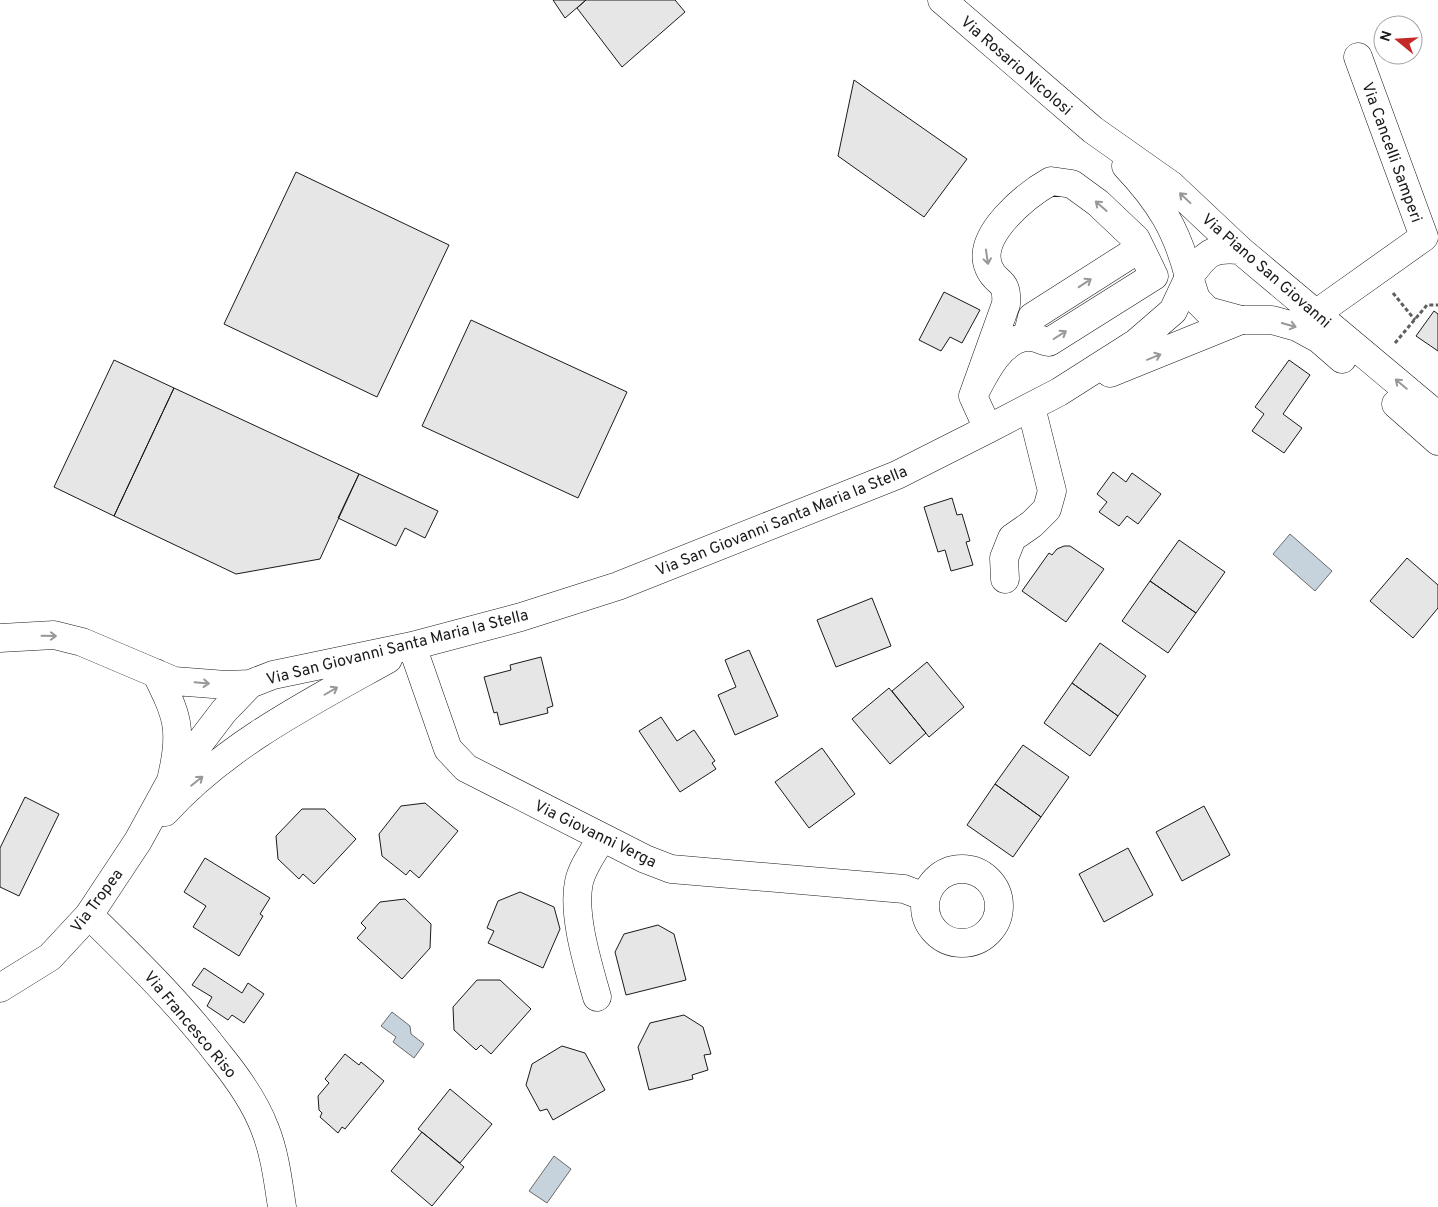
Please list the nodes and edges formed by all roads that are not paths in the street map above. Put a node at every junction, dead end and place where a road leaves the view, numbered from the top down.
1 (942, 0) edge
2 (1358, 57) dead end
3 (1093, 130) junction
4 (1240, 250) junction
5 (1189, 277) junction
6 (1316, 313) junction
7 (1241, 320) junction
8 (1059, 392) junction
9 (973, 396) junction
10 (1031, 406) junction
11 (1438, 416) edge
12 (988, 429) junction
13 (1438, 441) edge
14 (1005, 579) dead end
15 (0, 638) edge
16 (412, 646) junction
17 (156, 673) junction
18 (250, 684) junction
19 (172, 779) junction
20 (602, 837) junction
21 (138, 841) junction
22 (925, 898) dead end
23 (90, 915) junction
24 (0, 988) edge
25 (596, 997) dead end
26 (282, 1207) edge

1 - 3 street, Via Rosario Nicolosi
2 - 6 street, Via Cancelli Samperi
4 -> 3 street, Via Piano San Giovanni
3 - 5 street
4 - 5 street
4 - 6 street, Via Piano San Giovanni
5 - 7 street
5 - 8 street
11 -> 6 street, Via Piano San Giovanni
8 -> 7 street
7 -> 13 street, Via Piano San Giovanni
8 - 10 street, Via San Giovanni Santa Maria la Stella
9 -> 9 street
9 - 12 street
10 - 12 street, Via San Giovanni Santa Maria la Stella
10 - 14 street
12 - 16 street, Via San Giovanni Santa Maria la Stella
15 -> 17 street, Via San Giovanni Santa Maria la Stella
16 - 18 street, Via San Giovanni Santa Maria la Stella
16 - 20 street, Via Giovanni Verga
21 -> 16 street
17 -> 18 street, Via San Giovanni Santa Maria la Stella
17 - 19 street
18 - 19 street
19 - 21 street
20 - 22 street, Via Giovanni Verga
20 - 25 street
21 - 23 street, Via Tropea
23 - 24 street, Via Tropea
23 - 26 street, Via Francesco Riso

